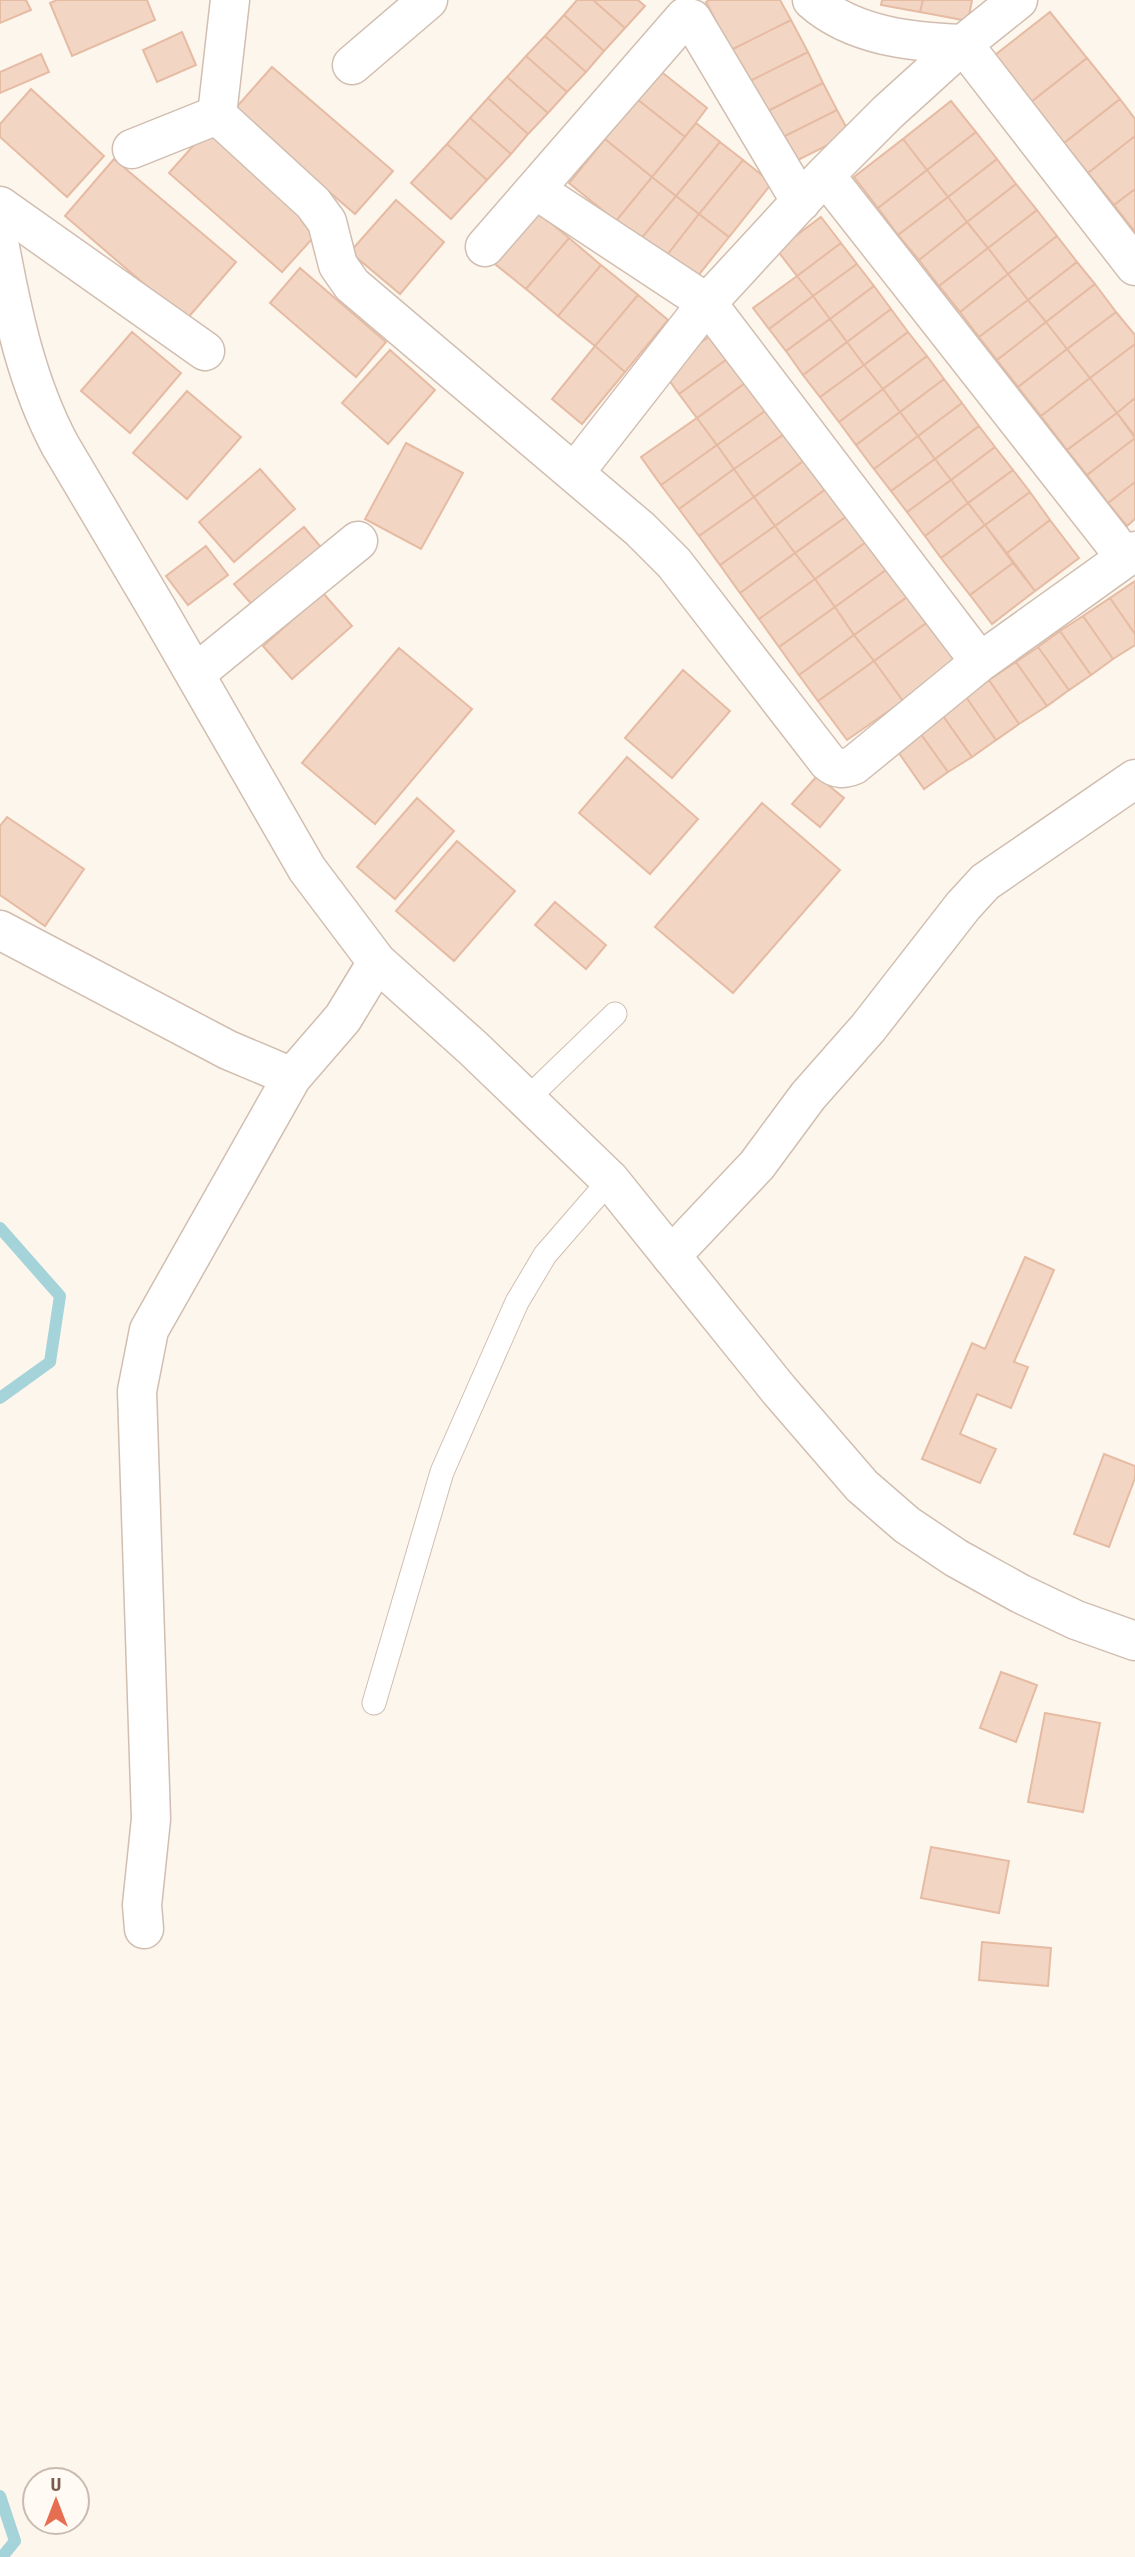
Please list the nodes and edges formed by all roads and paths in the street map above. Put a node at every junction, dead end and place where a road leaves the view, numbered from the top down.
1 (230, 0) edge
2 (428, 0) edge
3 (812, 0) edge
4 (1018, 0) edge
5 (963, 44) junction
6 (352, 65) dead end
7 (217, 115) junction
8 (132, 149) dead end
9 (813, 188) junction
10 (536, 190) junction
11 (0, 206) edge
12 (0, 247) edge
13 (485, 247) dead end
14 (1135, 266) edge
15 (707, 303) junction
16 (205, 351) dead end
17 (575, 472) junction
18 (358, 541) dead end
19 (1130, 554) edge
20 (980, 662) junction
21 (195, 674) junction
22 (1135, 779) edge
23 (0, 930) edge
24 (377, 962) junction
25 (615, 1014) dead end
26 (292, 1077) junction
27 (526, 1100) junction
28 (610, 1180) junction
29 (671, 1256) junction
30 (1135, 1641) edge
31 (374, 1703) dead end
32 (144, 1929) dead end

1 - 7 street
2 - 6 street
3 - 5 street
4 - 5 street
5 - 9 street
5 - 14 street
7 - 8 street
7 - 17 street
9 - 10 street
9 - 15 street
9 - 19 street
10 - 13 street
10 - 15 street
11 - 16 street
12 - 21 street
15 - 17 street
15 - 20 street
17 - 20 street
18 - 21 street
19 - 20 street
21 - 24 street
22 - 29 street
23 - 26 street
24 - 26 street
24 - 27 street
25 - 27 lane
26 - 32 street
27 - 28 street
28 - 29 street
28 - 31 lane
29 - 30 street

